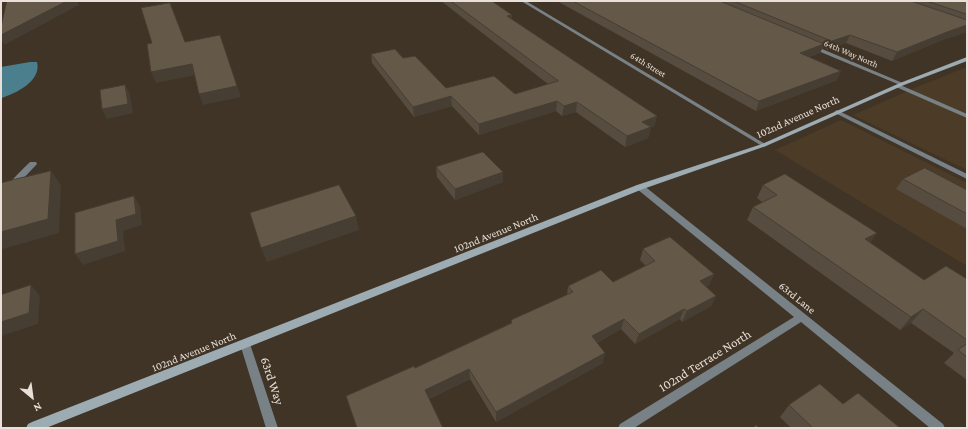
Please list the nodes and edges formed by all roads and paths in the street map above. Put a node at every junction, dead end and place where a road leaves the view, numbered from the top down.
1 (523, 1) edge
2 (807, 44) edge
3 (967, 59) edge
4 (900, 85) junction
5 (837, 112) junction
6 (967, 116) edge
7 (764, 145) junction
8 (32, 164) dead end
9 (967, 177) edge
10 (640, 187) junction
11 (1, 203) edge
12 (801, 317) junction
13 (245, 344) junction
14 (32, 428) edge
15 (272, 428) edge
16 (624, 428) edge
17 (939, 428) edge

1 - 7 street, 64th Street
2 - 4 street, 64th Way North
3 - 4 street, 102nd Avenue North
4 - 5 street, 102nd Avenue North
4 - 6 street, 64th Way North
5 - 7 street, 102nd Avenue North
5 - 9 street
7 - 10 street, 102nd Avenue North
8 - 11 street
10 - 12 street, 63rd Lane
10 - 13 street, 102nd Avenue North
12 - 16 street, 102nd Terrace North
12 - 17 street, 63rd Lane
13 - 14 street, 102nd Avenue North
13 - 15 street, 63rd Way

